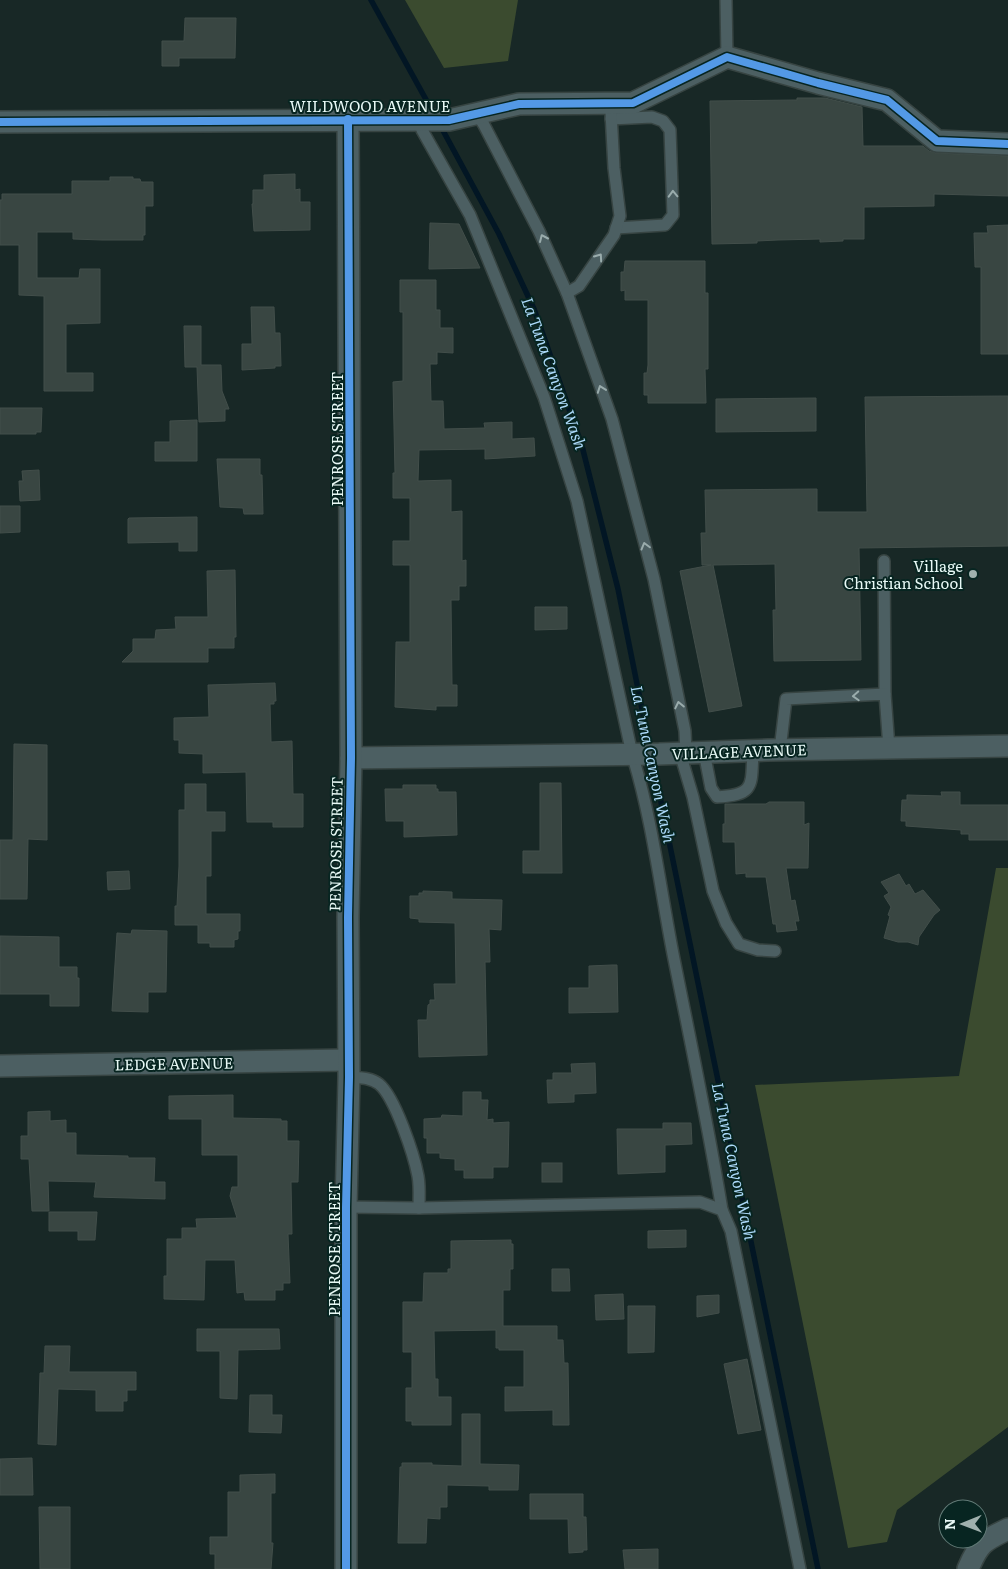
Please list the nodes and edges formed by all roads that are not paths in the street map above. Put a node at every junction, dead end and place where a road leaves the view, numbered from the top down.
1 (726, 0) edge
2 (727, 57) junction
3 (611, 111) junction
4 (477, 114) junction
5 (348, 119) junction
6 (422, 120) junction
7 (0, 122) edge
8 (1008, 144) edge
9 (616, 228) junction
10 (567, 293) junction
11 (884, 560) dead end
12 (885, 694) junction
13 (1008, 746) edge
14 (889, 748) junction
15 (780, 750) junction
16 (753, 751) junction
17 (667, 753) junction
18 (351, 758) junction
19 (775, 951) dead end
20 (0, 1066) edge
21 (349, 1068) junction
22 (346, 1207) junction
23 (419, 1208) junction
24 (722, 1210) junction
25 (1008, 1529) edge
26 (346, 1569) edge
27 (800, 1569) edge
28 (968, 1569) edge

1 - 2 lane
2 - 3 street, WILDWOOD AVENUE
2 - 8 street
3 - 4 street, WILDWOOD AVENUE
3 - 9 lane
9 -> 3 lane
4 - 6 street, WILDWOOD AVENUE
10 -> 4 lane
5 - 6 street, WILDWOOD AVENUE
5 - 7 street, WILDWOOD AVENUE
5 - 18 street, PENROSE STREET
6 - 17 lane
10 -> 9 lane
17 -> 10 lane
11 - 12 lane
12 - 14 lane
12 -> 15 lane
13 - 14 street, VILLAGE AVENUE
14 - 15 street, VILLAGE AVENUE
15 - 16 street, VILLAGE AVENUE
16 - 17 street, VILLAGE AVENUE
16 - 17 lane
17 - 18 street, VILLAGE AVENUE
17 - 19 lane
17 - 24 lane
18 - 21 street, PENROSE STREET
20 - 21 street, LEDGE AVENUE
21 - 22 street, PENROSE STREET
21 - 23 lane
22 - 23 lane
22 - 26 street, PENROSE STREET
23 - 24 lane
24 - 27 lane
25 - 28 street

